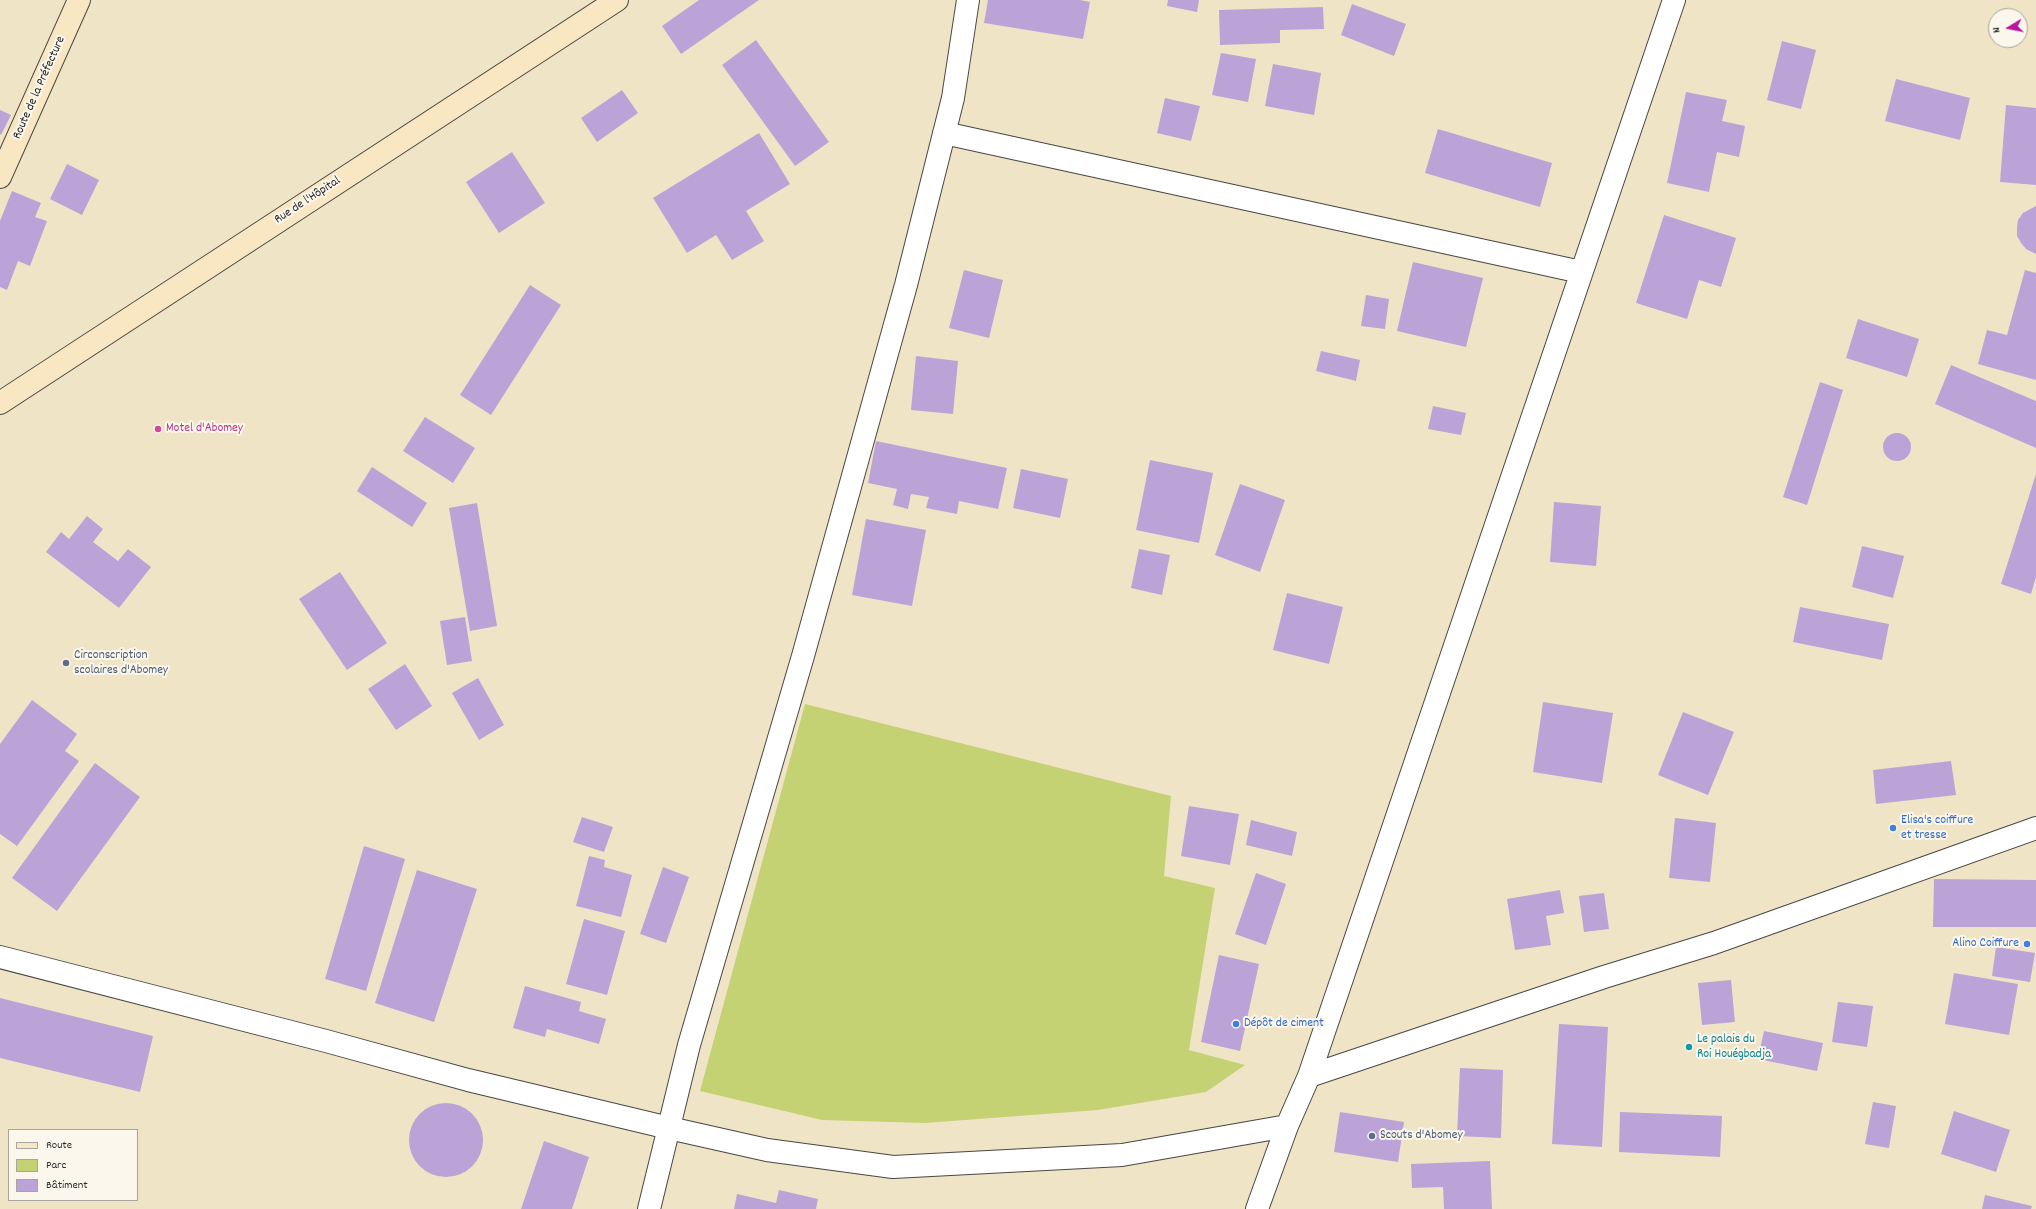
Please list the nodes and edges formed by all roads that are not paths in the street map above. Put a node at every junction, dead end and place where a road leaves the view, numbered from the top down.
1 (79, 0) edge
2 (617, 0) edge
3 (968, 0) edge
4 (1674, 0) edge
5 (944, 133) junction
6 (0, 177) edge
7 (1581, 272) junction
8 (0, 403) edge
9 (2036, 828) edge
10 (0, 957) edge
11 (1309, 1076) junction
12 (1287, 1126) junction
13 (669, 1128) junction
14 (649, 1209) edge
15 (1257, 1209) edge

1 - 6 street, Route de la Préfecture
2 - 8 street, Rue de l'Hôpital
3 - 5 street
4 - 7 street
5 - 7 street
5 - 13 street
7 - 11 street
9 - 11 street
10 - 13 street
11 - 12 street
12 - 13 street
12 - 15 street
13 - 14 street

